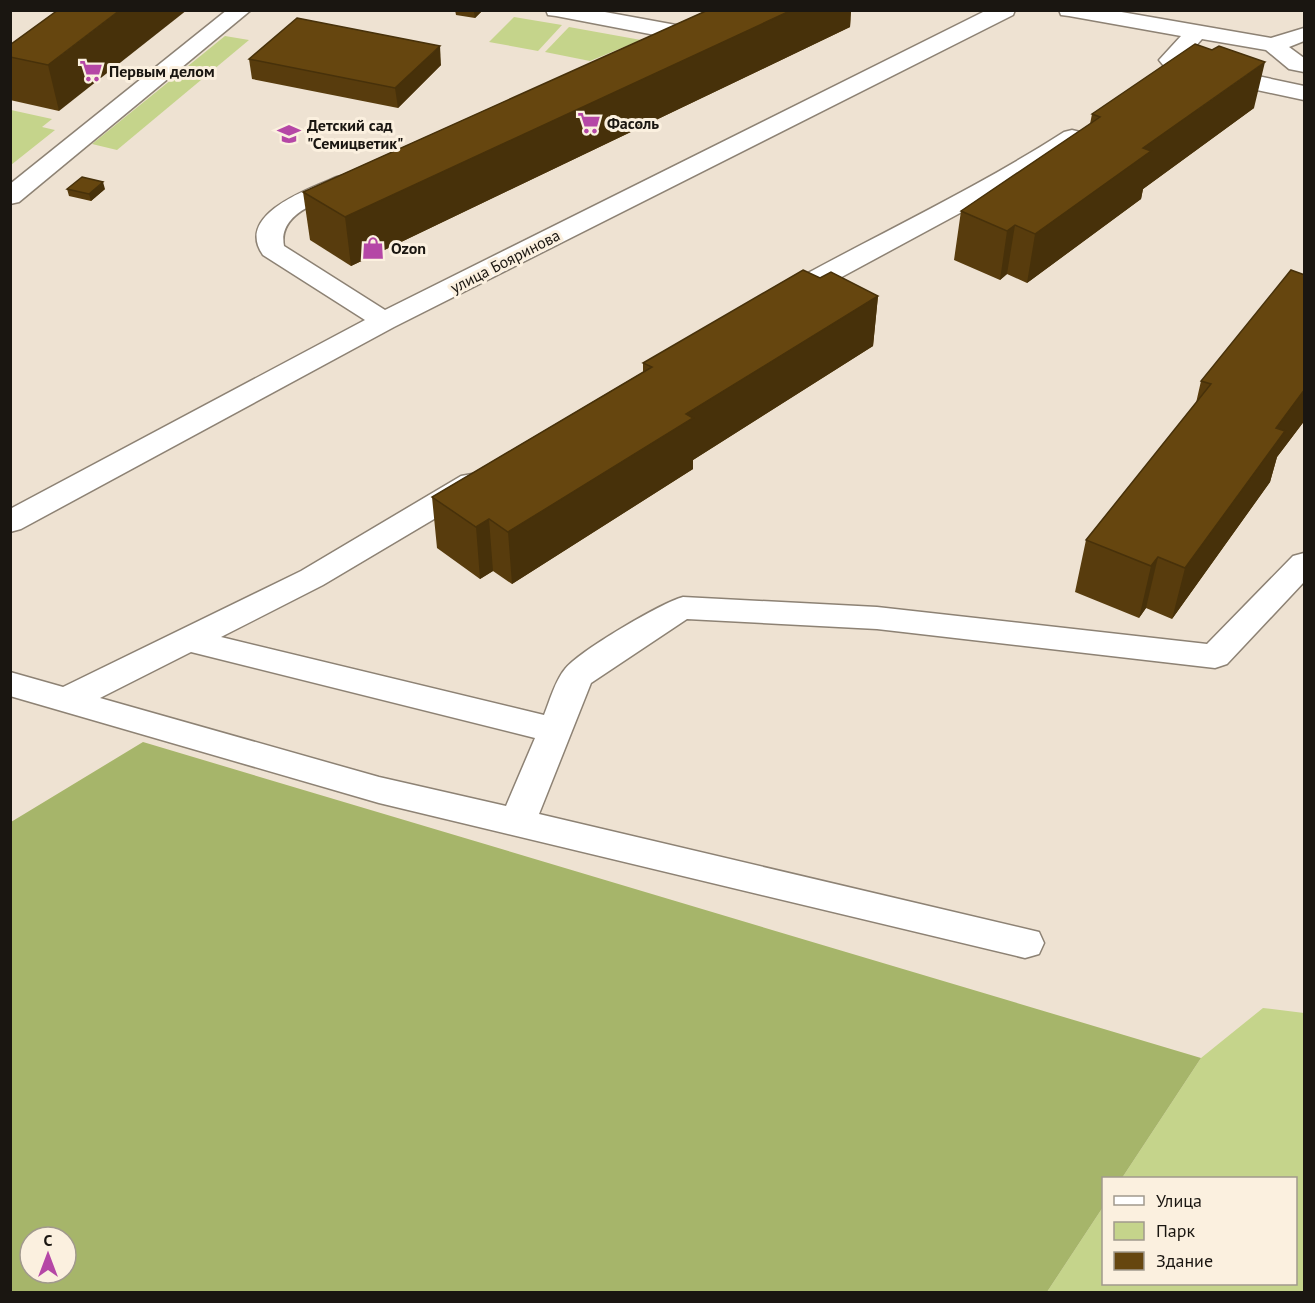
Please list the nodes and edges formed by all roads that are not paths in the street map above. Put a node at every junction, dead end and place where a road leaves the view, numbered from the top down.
1 (240, 10) edge
2 (556, 10) edge
3 (1005, 10) edge
4 (1069, 10) edge
5 (1197, 32) junction
6 (1305, 34) edge
7 (1273, 45) junction
8 (638, 50) edge
9 (1305, 66) edge
10 (1305, 93) edge
11 (1093, 123) edge
12 (371, 171) edge
13 (10, 197) edge
14 (750, 317) edge
15 (384, 321) junction
16 (496, 469) edge
17 (10, 522) edge
18 (1305, 563) edge
19 (188, 640) junction
20 (10, 684) edge
21 (67, 700) junction
22 (555, 730) junction
23 (518, 822) junction
24 (1025, 943) dead end

1 - 13 street
2 - 8 street
3 - 15 street, улица Бояринова
4 - 5 street
5 - 7 street
5 - 10 street
6 - 7 street
7 - 9 street
11 - 14 street
12 - 15 street
15 - 17 street, улица Бояринова
16 - 19 street
18 - 22 street
19 - 21 street
19 - 22 street
20 - 21 street
21 - 23 street
22 - 23 street
23 - 24 street

